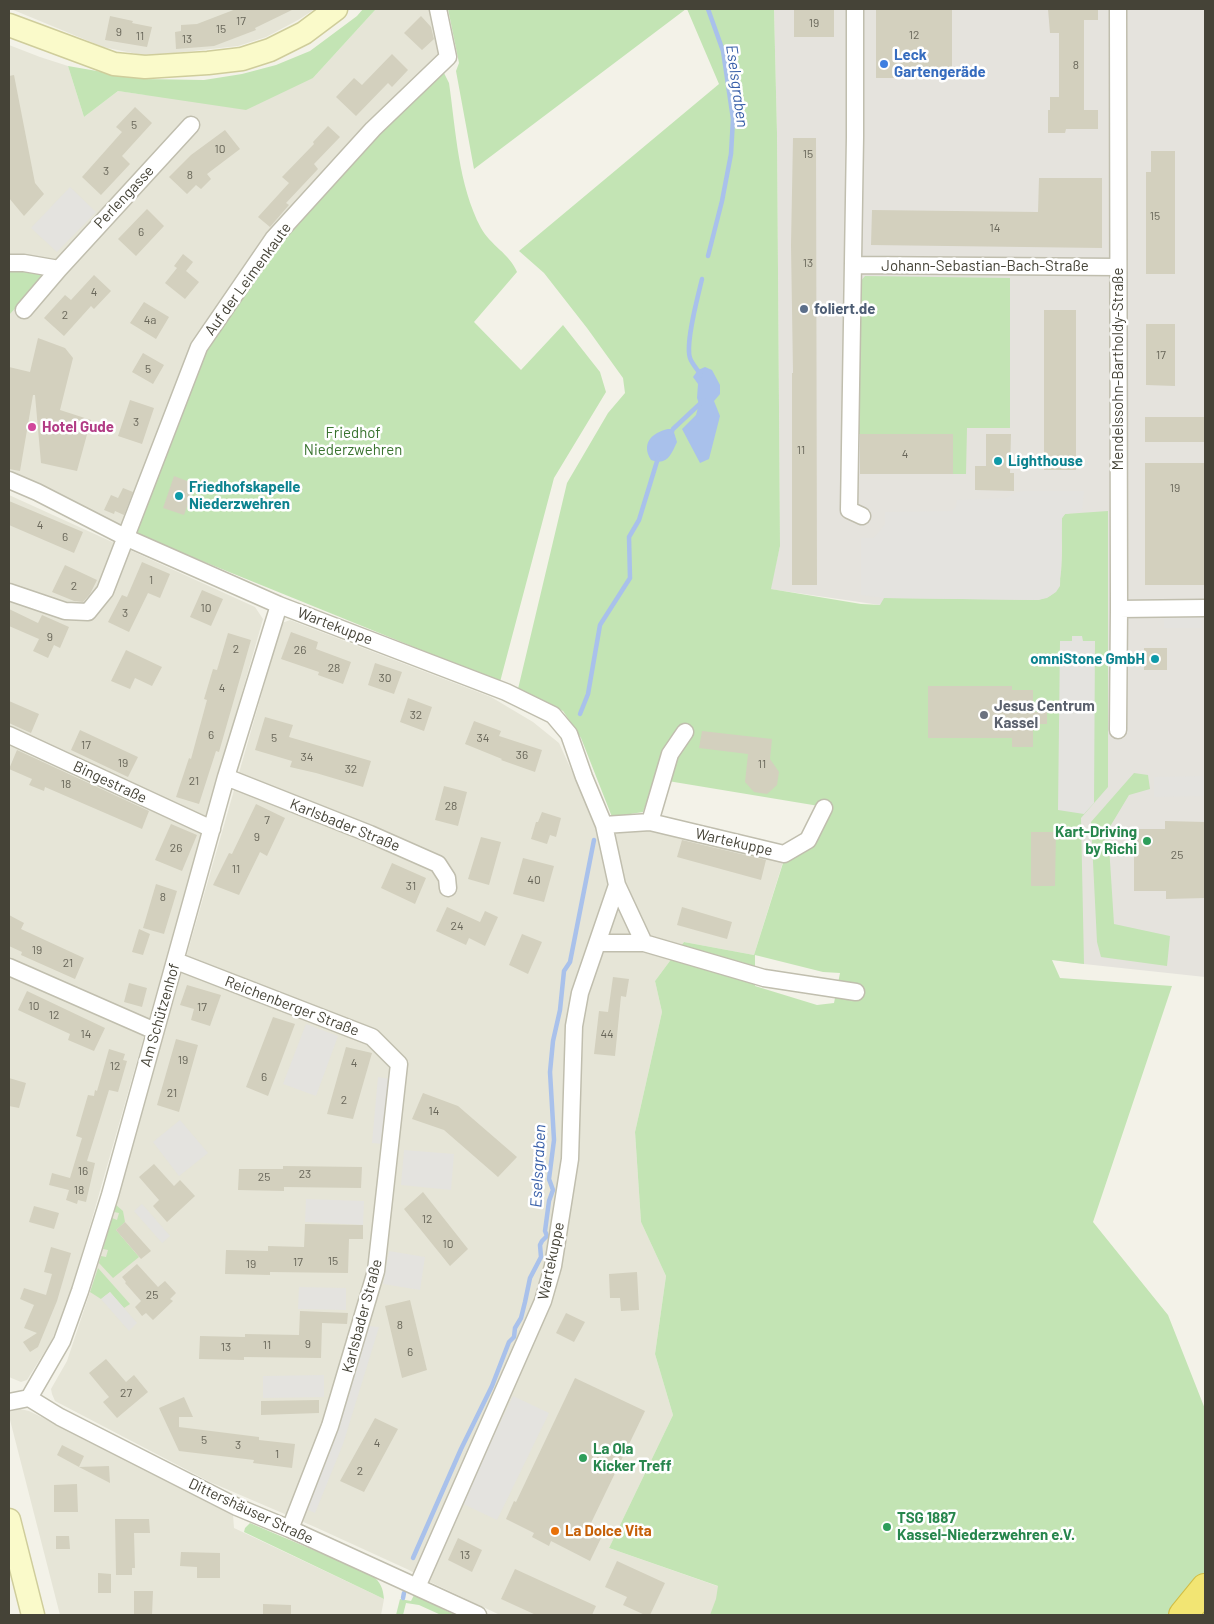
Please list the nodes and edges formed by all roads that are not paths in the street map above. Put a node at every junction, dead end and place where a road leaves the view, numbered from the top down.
1 (336, 9) edge
2 (438, 9) edge
3 (855, 9) edge
4 (1118, 9) edge
5 (9, 25) edge
6 (190, 125) dead end
7 (9, 263) edge
8 (853, 265) junction
9 (1118, 267) junction
10 (59, 269) junction
11 (24, 310) dead end
12 (9, 480) edge
13 (862, 516) dead end
14 (127, 538) junction
15 (9, 592) edge
16 (279, 605) junction
17 (1205, 608) edge
18 (1119, 609) junction
19 (1118, 730) dead end
20 (685, 732) dead end
21 (9, 735) edge
22 (226, 777) junction
23 (824, 808) dead end
24 (650, 822) junction
25 (604, 825) junction
26 (212, 829) junction
27 (618, 885) junction
28 (448, 888) dead end
29 (598, 943) junction
30 (644, 943) junction
31 (176, 961) junction
32 (9, 967) edge
33 (856, 992) dead end
34 (156, 1031) junction
35 (399, 1064) joint
36 (30, 1398) junction
37 (9, 1402) edge
38 (9, 1520) edge
39 (290, 1529) junction
40 (417, 1587) junction
41 (1205, 1588) edge
42 (33, 1615) edge
43 (478, 1615) edge
44 (1183, 1615) edge

1 - 5 street
2 - 14 street, Auf der Leimenkaute
3 - 8 street
4 - 9 street, Mendelssohn-Bartholdy-Straße
6 - 10 street, Perlengasse
7 - 10 street
8 - 9 street, Johann-Sebastian-Bach-Straße
8 - 13 street
9 - 18 street, Mendelssohn-Bartholdy-Straße
10 - 11 street, Perlengasse
12 - 14 street, Wartekuppe
14 - 15 street
14 - 16 street, Wartekuppe
16 - 22 street, Am Schützenhof
16 - 25 street, Wartekuppe
17 - 18 street
18 - 19 street, Mendelssohn-Bartholdy-Straße
20 - 24 street
21 - 26 street, Bingestraße
22 - 26 street, Am Schützenhof
22 - 28 street, Karlsbader Straße
23 - 24 street, Wartekuppe
24 - 25 street, Wartekuppe
25 - 27 street, Wartekuppe
26 - 31 street, Am Schützenhof
27 - 29 street, Wartekuppe
27 - 30 street, Wartekuppe
29 - 30 street
29 - 40 street, Wartekuppe
30 - 33 street
31 - 34 street, Am Schützenhof
31 - 35 street, Reichenberger Straße
32 - 34 street
34 - 36 street, Am Schützenhof
35 - 39 street, Karlsbader Straße
36 - 37 street
36 - 39 street, Dittershäuser Straße
38 - 42 street
39 - 40 street, Dittershäuser Straße
40 - 43 street, Dittershäuser Straße
41 - 44 highway

